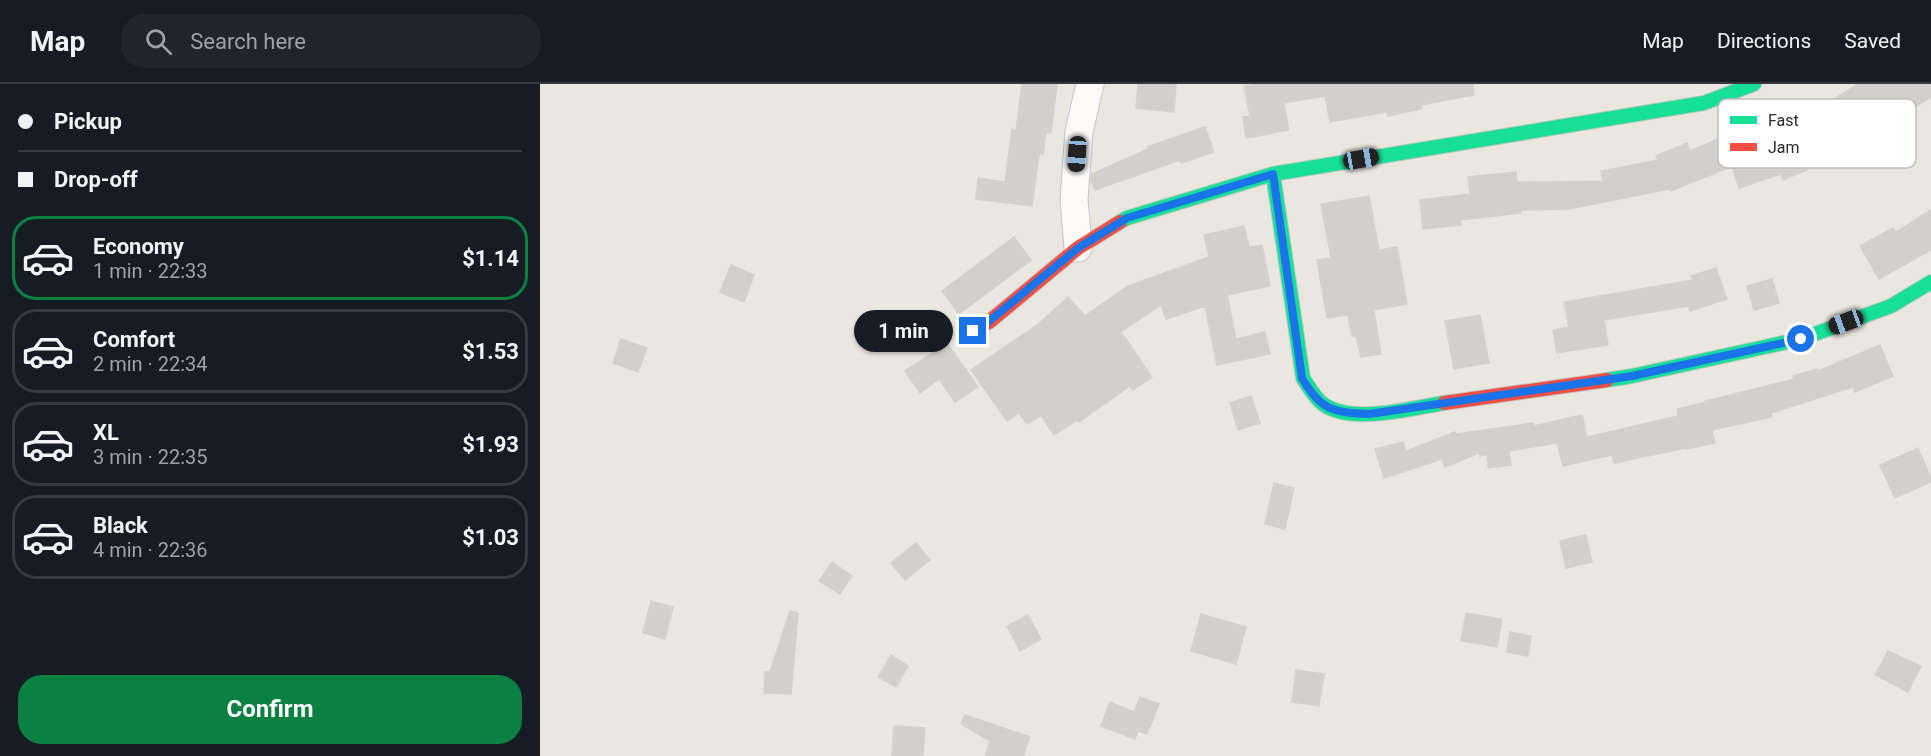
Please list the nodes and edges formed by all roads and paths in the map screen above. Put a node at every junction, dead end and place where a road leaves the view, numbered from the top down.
1 (1090, 84) edge
2 (1754, 84) edge
3 (1273, 174) junction
4 (1078, 248) junction
5 (1931, 282) edge
6 (973, 331) dead end

1 - 4 street
2 - 3 street
3 - 4 street
3 - 5 street
4 - 6 street

